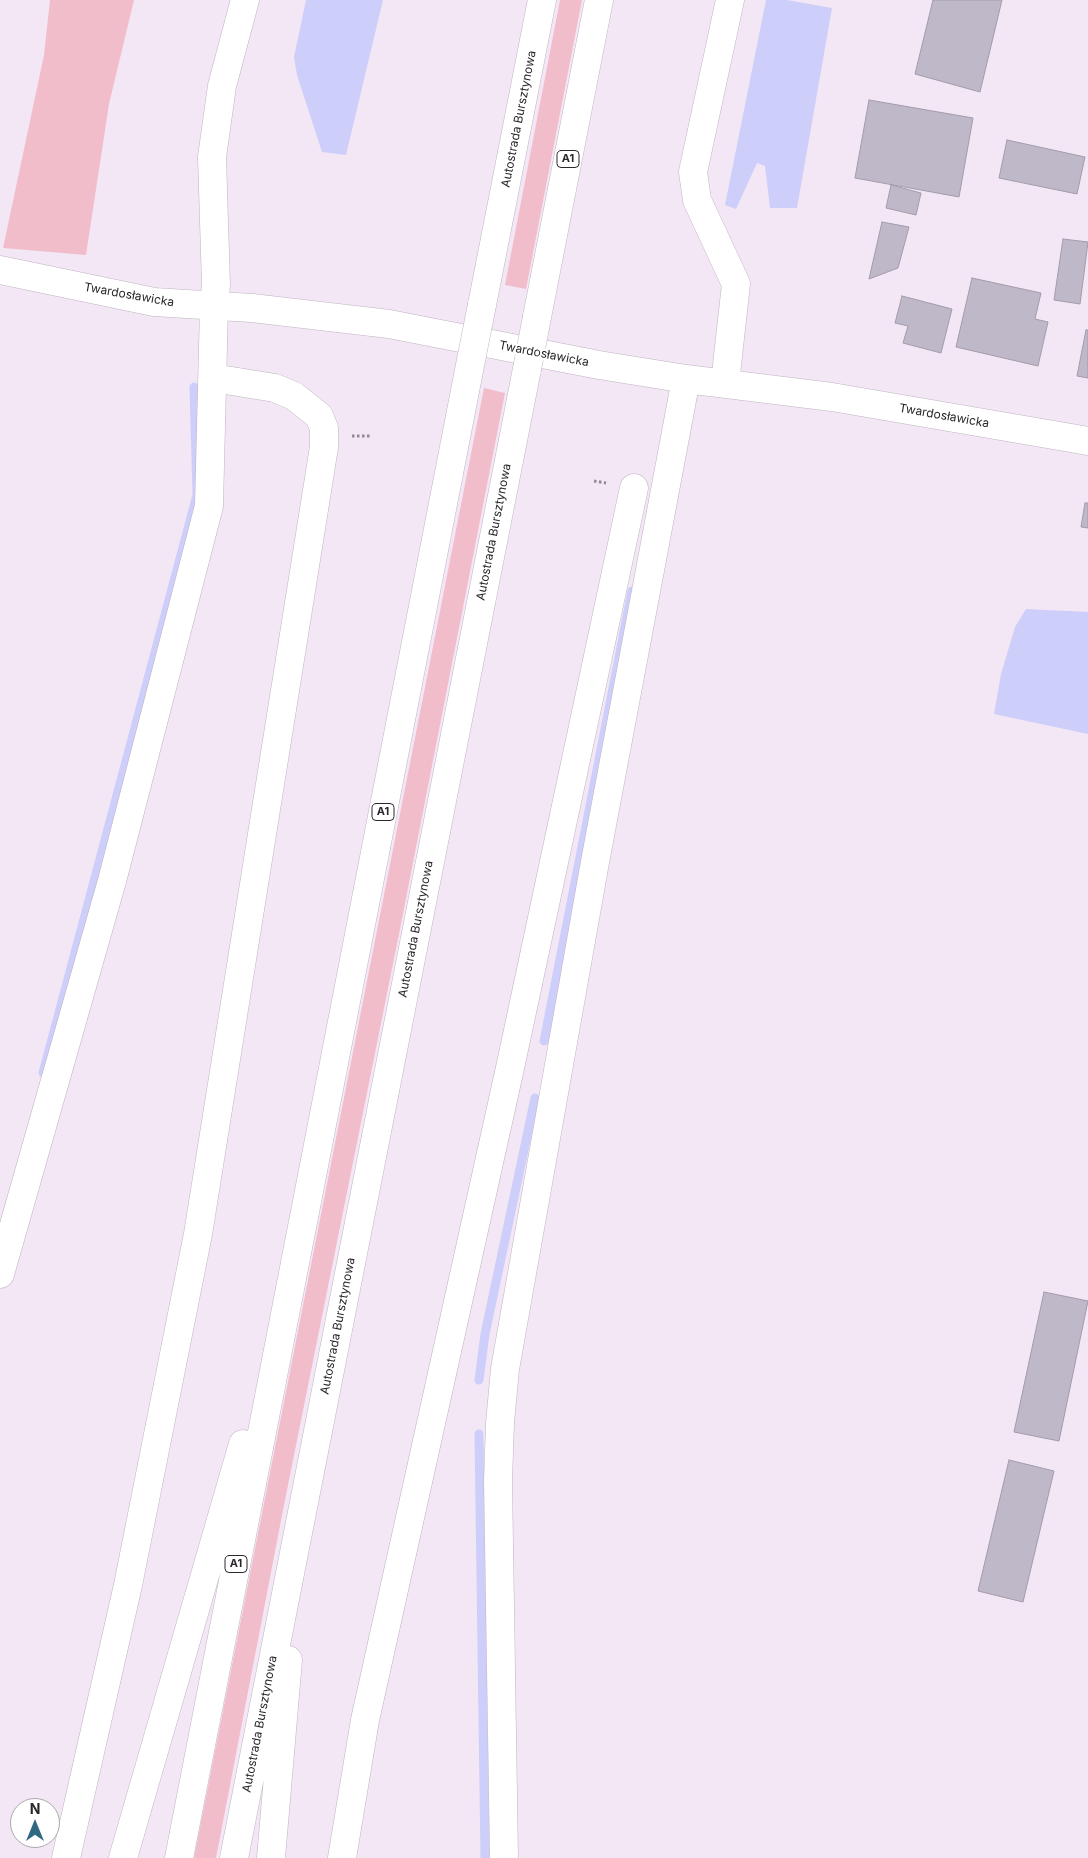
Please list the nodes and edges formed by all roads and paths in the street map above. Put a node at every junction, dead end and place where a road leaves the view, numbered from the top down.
1 (244, 0) edge
2 (542, 0) edge
3 (599, 0) edge
4 (730, 0) edge
5 (0, 270) edge
6 (214, 307) junction
7 (213, 378) junction
8 (686, 379) junction
9 (724, 383) junction
10 (1088, 441) edge
11 (634, 488) dead end
12 (294, 1269) junction
13 (0, 1274) edge
14 (300, 1520) junction
15 (66, 1858) edge
16 (123, 1858) edge
17 (179, 1858) edge
18 (234, 1858) edge
19 (271, 1858) edge
20 (342, 1858) edge
21 (504, 1858) edge

1 - 6 main road
2 - 12 main road, Autostrada Bursztynowa / A1, bridge
3 - 14 main road, Autostrada Bursztynowa / A1, bridge
4 - 9 main road
5 - 6 main road, Twardosławicka
6 - 7 main road
6 - 8 main road, Twardosławicka
7 - 13 main road
7 - 15 main road
8 - 9 main road, Twardosławicka
8 - 21 main road
9 - 10 main road, Twardosławicka
11 - 20 main road
12 - 16 main road
12 - 17 main road, Autostrada Bursztynowa / A1
14 - 18 main road, Autostrada Bursztynowa / A1
14 - 19 main road

